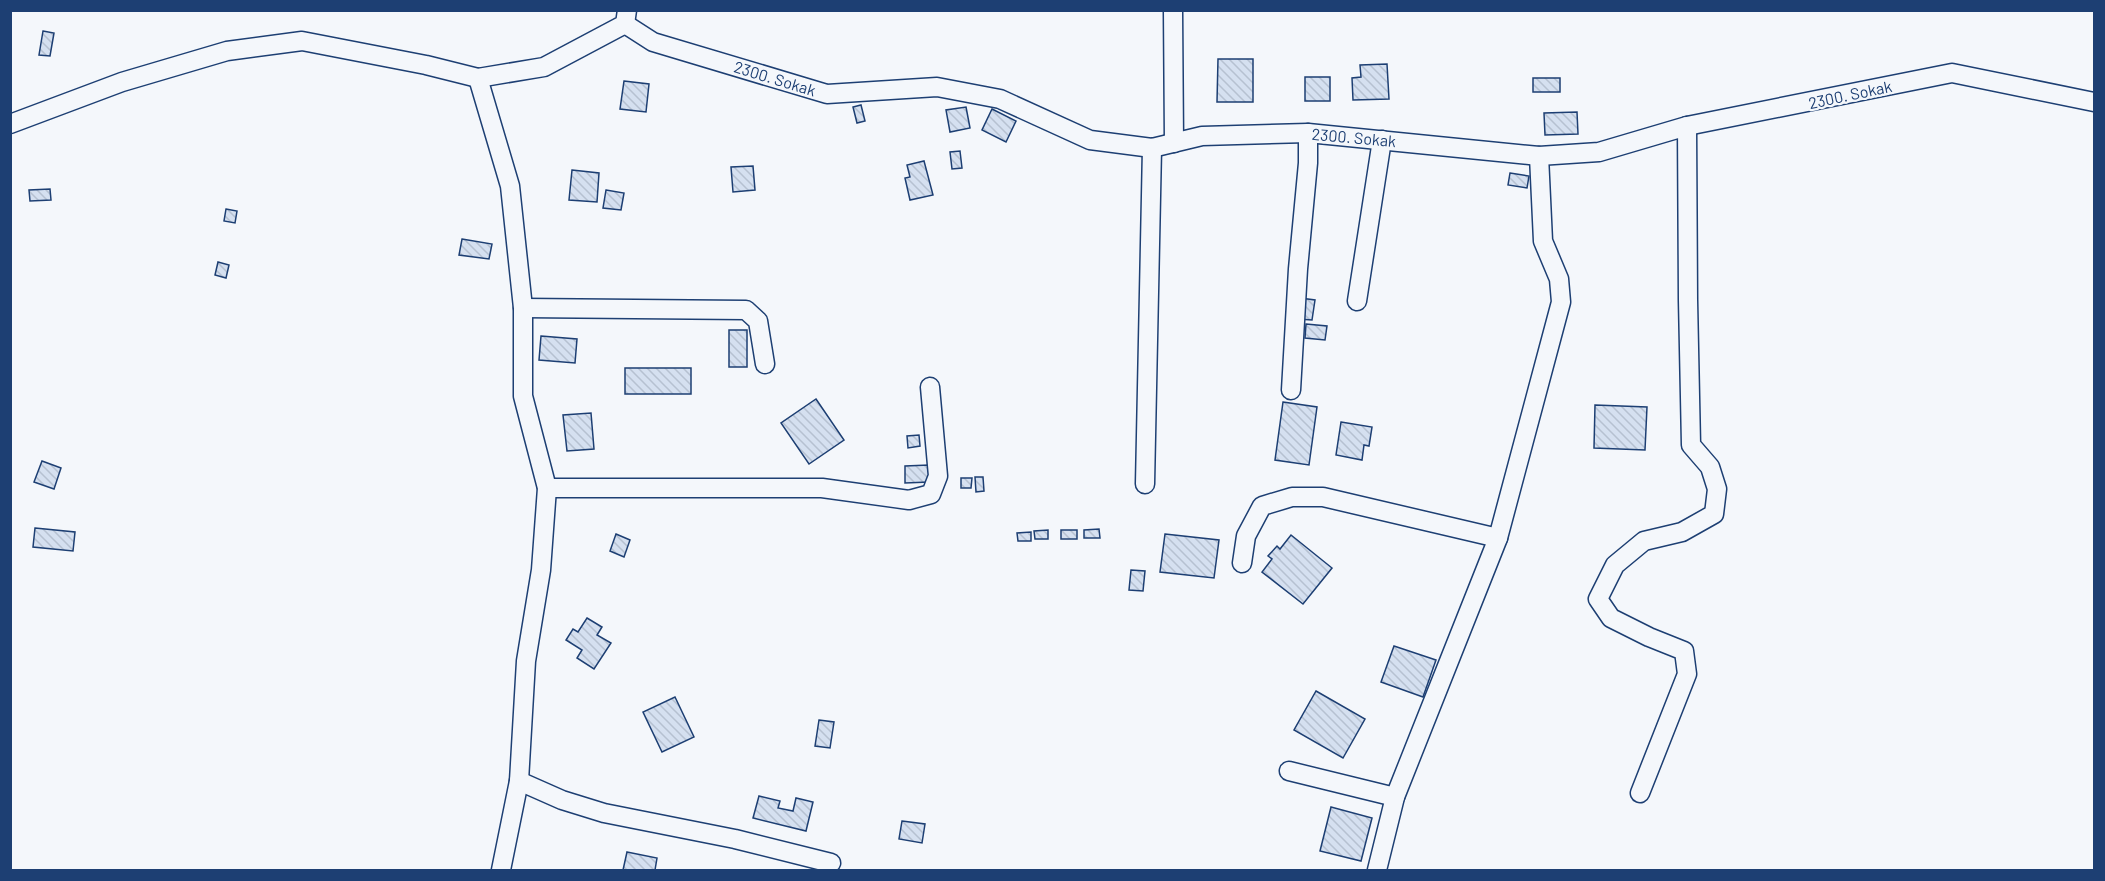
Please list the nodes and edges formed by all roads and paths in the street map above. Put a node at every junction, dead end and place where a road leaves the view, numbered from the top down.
1 (1173, 10) edge
2 (626, 17) edge
3 (478, 78) junction
4 (2094, 102) edge
5 (10, 124) edge
6 (1688, 126) junction
7 (1308, 133) junction
8 (1382, 140) junction
9 (1174, 143) junction
10 (1152, 148) junction
11 (1539, 156) junction
12 (1357, 301) dead end
13 (523, 308) junction
14 (765, 364) dead end
15 (930, 387) dead end
16 (1291, 390) dead end
17 (1145, 484) dead end
18 (547, 488) junction
19 (1498, 538) junction
20 (1242, 563) dead end
21 (1289, 771) dead end
22 (519, 781) junction
23 (1640, 793) dead end
24 (1395, 797) junction
25 (831, 863) dead end
26 (501, 870) edge
27 (1377, 870) edge

1 - 9 street
2 - 3 street
2 - 10 street, 2300. Sokak
3 - 5 street
3 - 13 street
4 - 6 street, 2300. Sokak
6 - 11 street, 2300. Sokak
6 - 23 street
7 - 8 street, 2300. Sokak
7 - 9 street, 2300. Sokak
7 - 16 street
8 - 11 street, 2300. Sokak
8 - 12 street
9 - 10 street, 2300. Sokak
10 - 17 street
11 - 19 street
13 - 14 street
13 - 18 street
15 - 18 street
18 - 22 street
19 - 20 street
19 - 24 street
21 - 24 street
22 - 25 street
22 - 26 street
24 - 27 street

